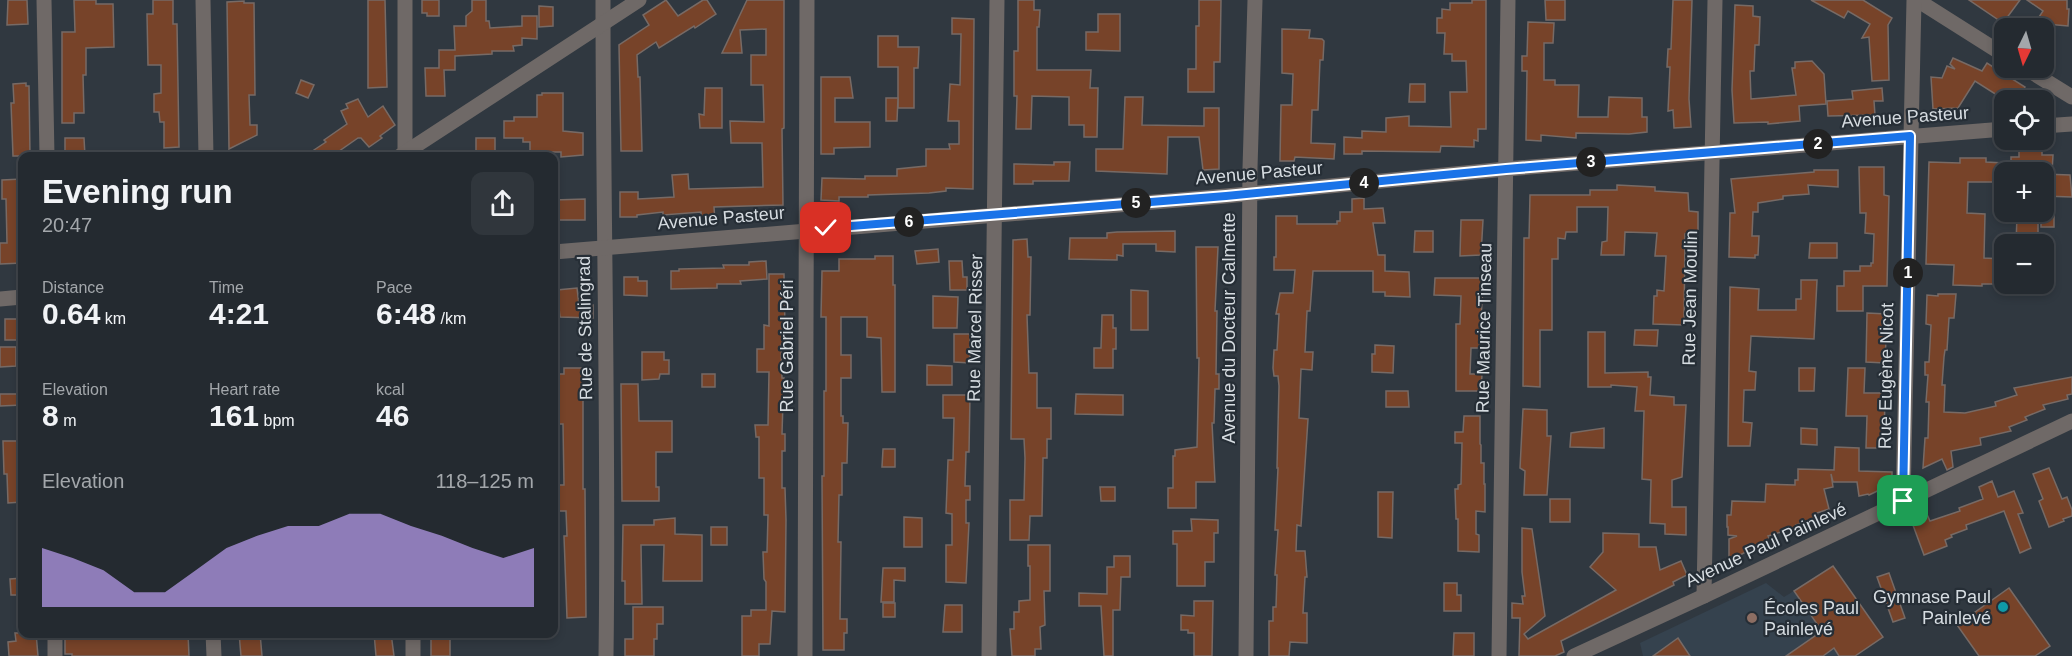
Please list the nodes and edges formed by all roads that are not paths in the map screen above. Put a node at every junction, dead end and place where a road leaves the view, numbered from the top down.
1 (44, 0) edge
2 (203, 0) edge
3 (405, 0) edge
4 (603, 0) edge
5 (639, 0) edge
6 (807, 0) edge
7 (997, 0) edge
8 (1255, 0) edge
9 (1508, 0) edge
10 (1715, 0) edge
11 (1915, 0) edge
12 (603, 24) junction
13 (1994, 49) edge
14 (2041, 78) edge
15 (2072, 97) edge
16 (2072, 124) edge
17 (2054, 125) edge
18 (1994, 130) edge
19 (1910, 136) junction
20 (47, 152) edge
21 (206, 152) edge
22 (403, 152) edge
23 (408, 152) edge
24 (1713, 152) junction
25 (1506, 169) junction
26 (1250, 194) junction
27 (995, 215) junction
28 (807, 230) junction
29 (604, 248) junction
30 (558, 252) edge
31 (18, 297) edge
32 (0, 299) edge
33 (2072, 421) edge
34 (1903, 501) junction
35 (1704, 596) junction
36 (55, 638) edge
37 (213, 638) edge
38 (413, 638) edge
39 (55, 656) edge
40 (214, 656) edge
41 (413, 656) edge
42 (606, 656) edge
43 (805, 656) edge
44 (989, 656) edge
45 (1246, 656) edge
46 (1499, 656) edge
47 (1574, 656) edge

1 - 20 street
2 - 21 street
3 - 22 street
4 - 12 street, Rue de Stalingrad
5 - 12 street
6 - 28 street, Rue Gabriel Péri
7 - 27 street, Rue Marcel Risser
8 - 26 street, Avenue du Docteur Calmette
9 - 25 street, Rue Maurice Tinseau
10 - 24 street, Rue Jean Moulin
11 - 13 street
11 - 19 street, Rue Eugène Nicot
12 - 23 street
12 - 29 street, Rue de Stalingrad
14 - 15 street
16 - 17 street
18 - 19 street, Avenue Pasteur
19 - 24 street, Avenue Pasteur
19 - 34 street, Rue Eugène Nicot
24 - 25 street, Avenue Pasteur
24 - 35 street, Rue Jean Moulin
25 - 26 street, Avenue Pasteur
25 - 46 street, Rue Maurice Tinseau
26 - 27 street, Avenue Pasteur
26 - 45 street, Avenue du Docteur Calmette
27 - 28 street, Avenue Pasteur
27 - 44 street, Rue Marcel Risser
28 - 29 street, Avenue Pasteur
28 - 43 street, Rue Gabriel Péri
29 - 30 street, Avenue Pasteur
29 - 42 street, Rue de Stalingrad
31 - 32 street
33 - 34 street, Avenue Paul Painlevé
34 - 35 street, Avenue Paul Painlevé
35 - 47 street, Avenue Paul Painlevé
36 - 39 street
37 - 40 street
38 - 41 street

